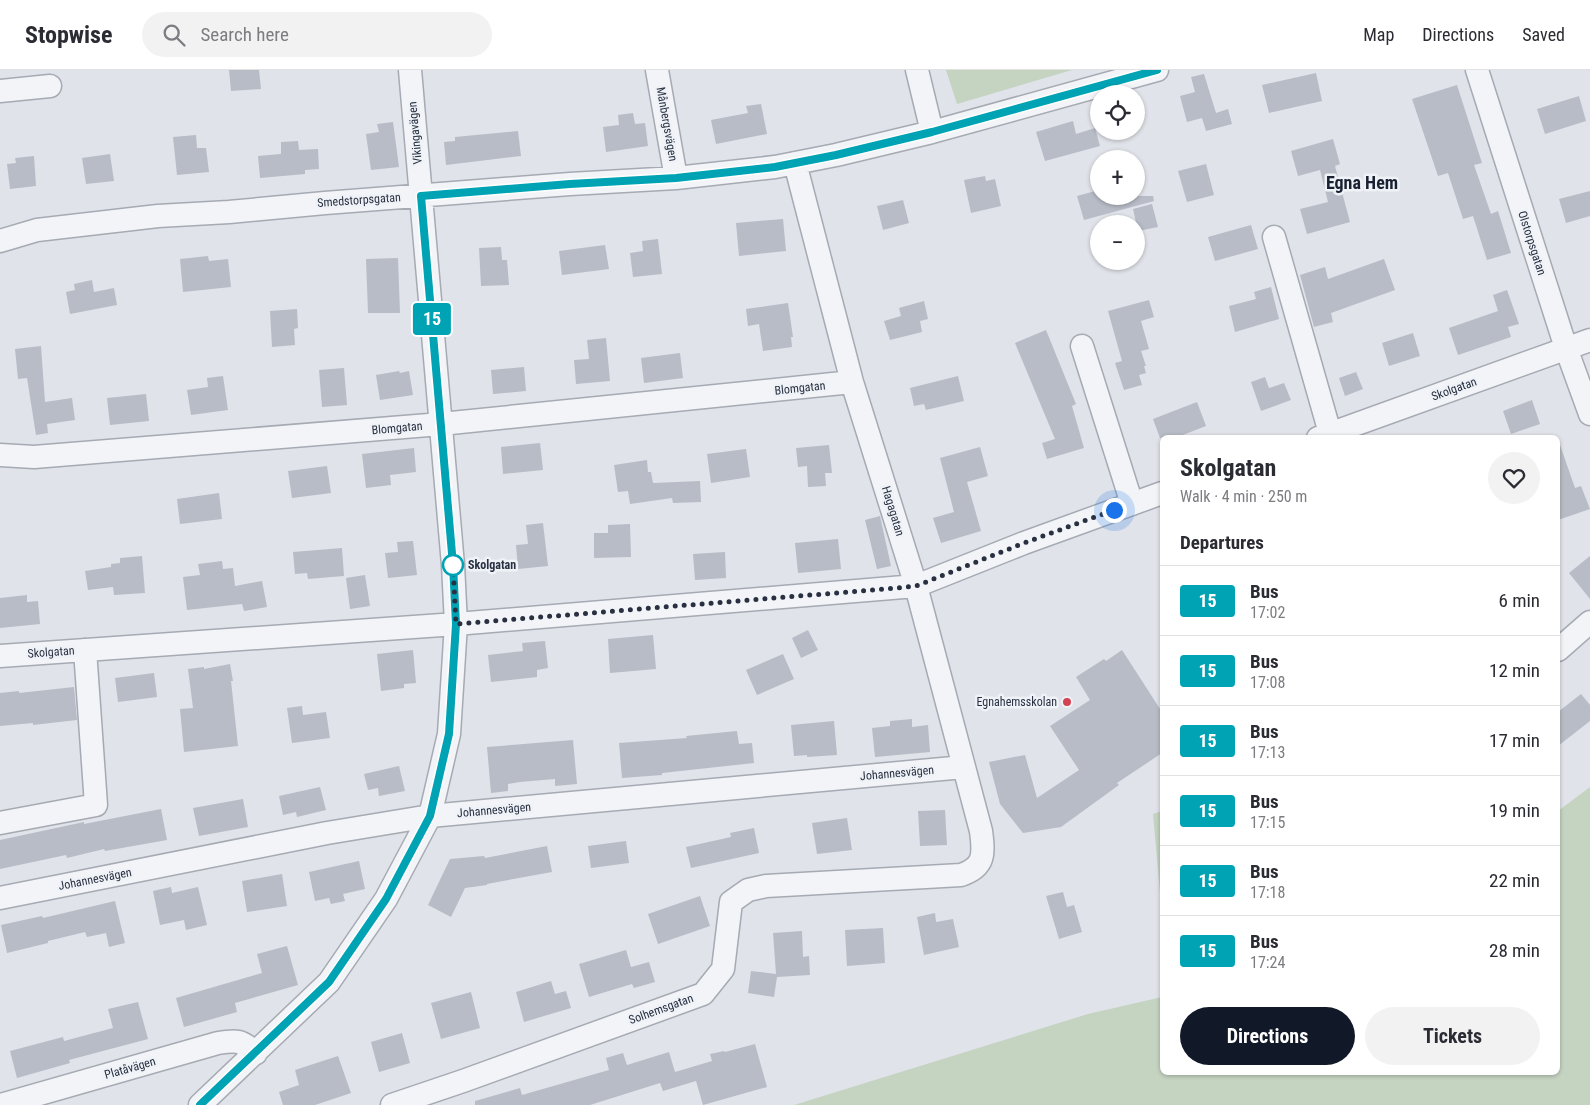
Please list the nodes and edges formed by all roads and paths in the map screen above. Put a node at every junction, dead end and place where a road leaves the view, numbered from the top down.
1 (410, 70) edge
2 (657, 70) edge
3 (917, 70) edge
4 (1157, 70) edge
5 (1477, 70) edge
6 (50, 86) dead end
7 (0, 91) edge
8 (932, 132) junction
9 (795, 163) junction
10 (676, 178) junction
11 (421, 196) junction
12 (1274, 236) dead end
13 (0, 241) edge
14 (1590, 340) edge
15 (1082, 346) dead end
16 (1566, 348) junction
17 (852, 382) junction
18 (1590, 414) edge
19 (441, 424) junction
20 (1322, 435) edge
21 (1325, 435) edge
22 (0, 455) edge
23 (1160, 494) edge
24 (1132, 504) junction
25 (916, 586) junction
26 (1590, 622) edge
27 (456, 624) junction
28 (1560, 648) edge
29 (85, 650) junction
30 (0, 656) edge
31 (964, 767) junction
32 (430, 816) junction
33 (0, 823) edge
34 (982, 860) joint
35 (0, 898) edge
36 (256, 1053) junction
37 (1, 1105) edge
38 (200, 1105) edge
39 (392, 1105) edge

1 - 11 street, Vikingavägen
2 - 10 street, Månbergsvägen
3 - 8 street
4 - 8 street, Smedstorpsgatan
5 - 16 street, Olstorpsgatan
6 - 7 street
8 - 9 street, Smedstorpsgatan
9 - 10 street, Smedstorpsgatan
9 - 17 street, Hagagatan
10 - 11 street, Smedstorpsgatan
11 - 13 street, Smedstorpsgatan
11 - 19 street, Vikingavägen
12 - 20 street
14 - 16 street, Skolgatan
15 - 24 street
16 - 18 street, Olstorpsgatan
16 - 21 street, Skolgatan
17 - 19 street, Blomgatan
17 - 25 street, Hagagatan
19 - 22 street, Blomgatan
19 - 27 street, Vikingavägen
23 - 24 street, Skolgatan
24 - 25 street, Skolgatan
25 - 27 street, Skolgatan
25 - 31 street, Hagagatan
26 - 28 street
27 - 29 street, Skolgatan
27 - 32 street, Vikingavägen
29 - 30 street, Skolgatan
29 - 33 street
31 - 32 street, Johannesvägen
31 - 34 street, Hagagatan
32 - 35 street, Johannesvägen
32 - 36 street, Vikingavägen
34 - 39 street, Solhemsgatan
36 - 37 street, Platåvägen
36 - 38 street, Vikingavägen

